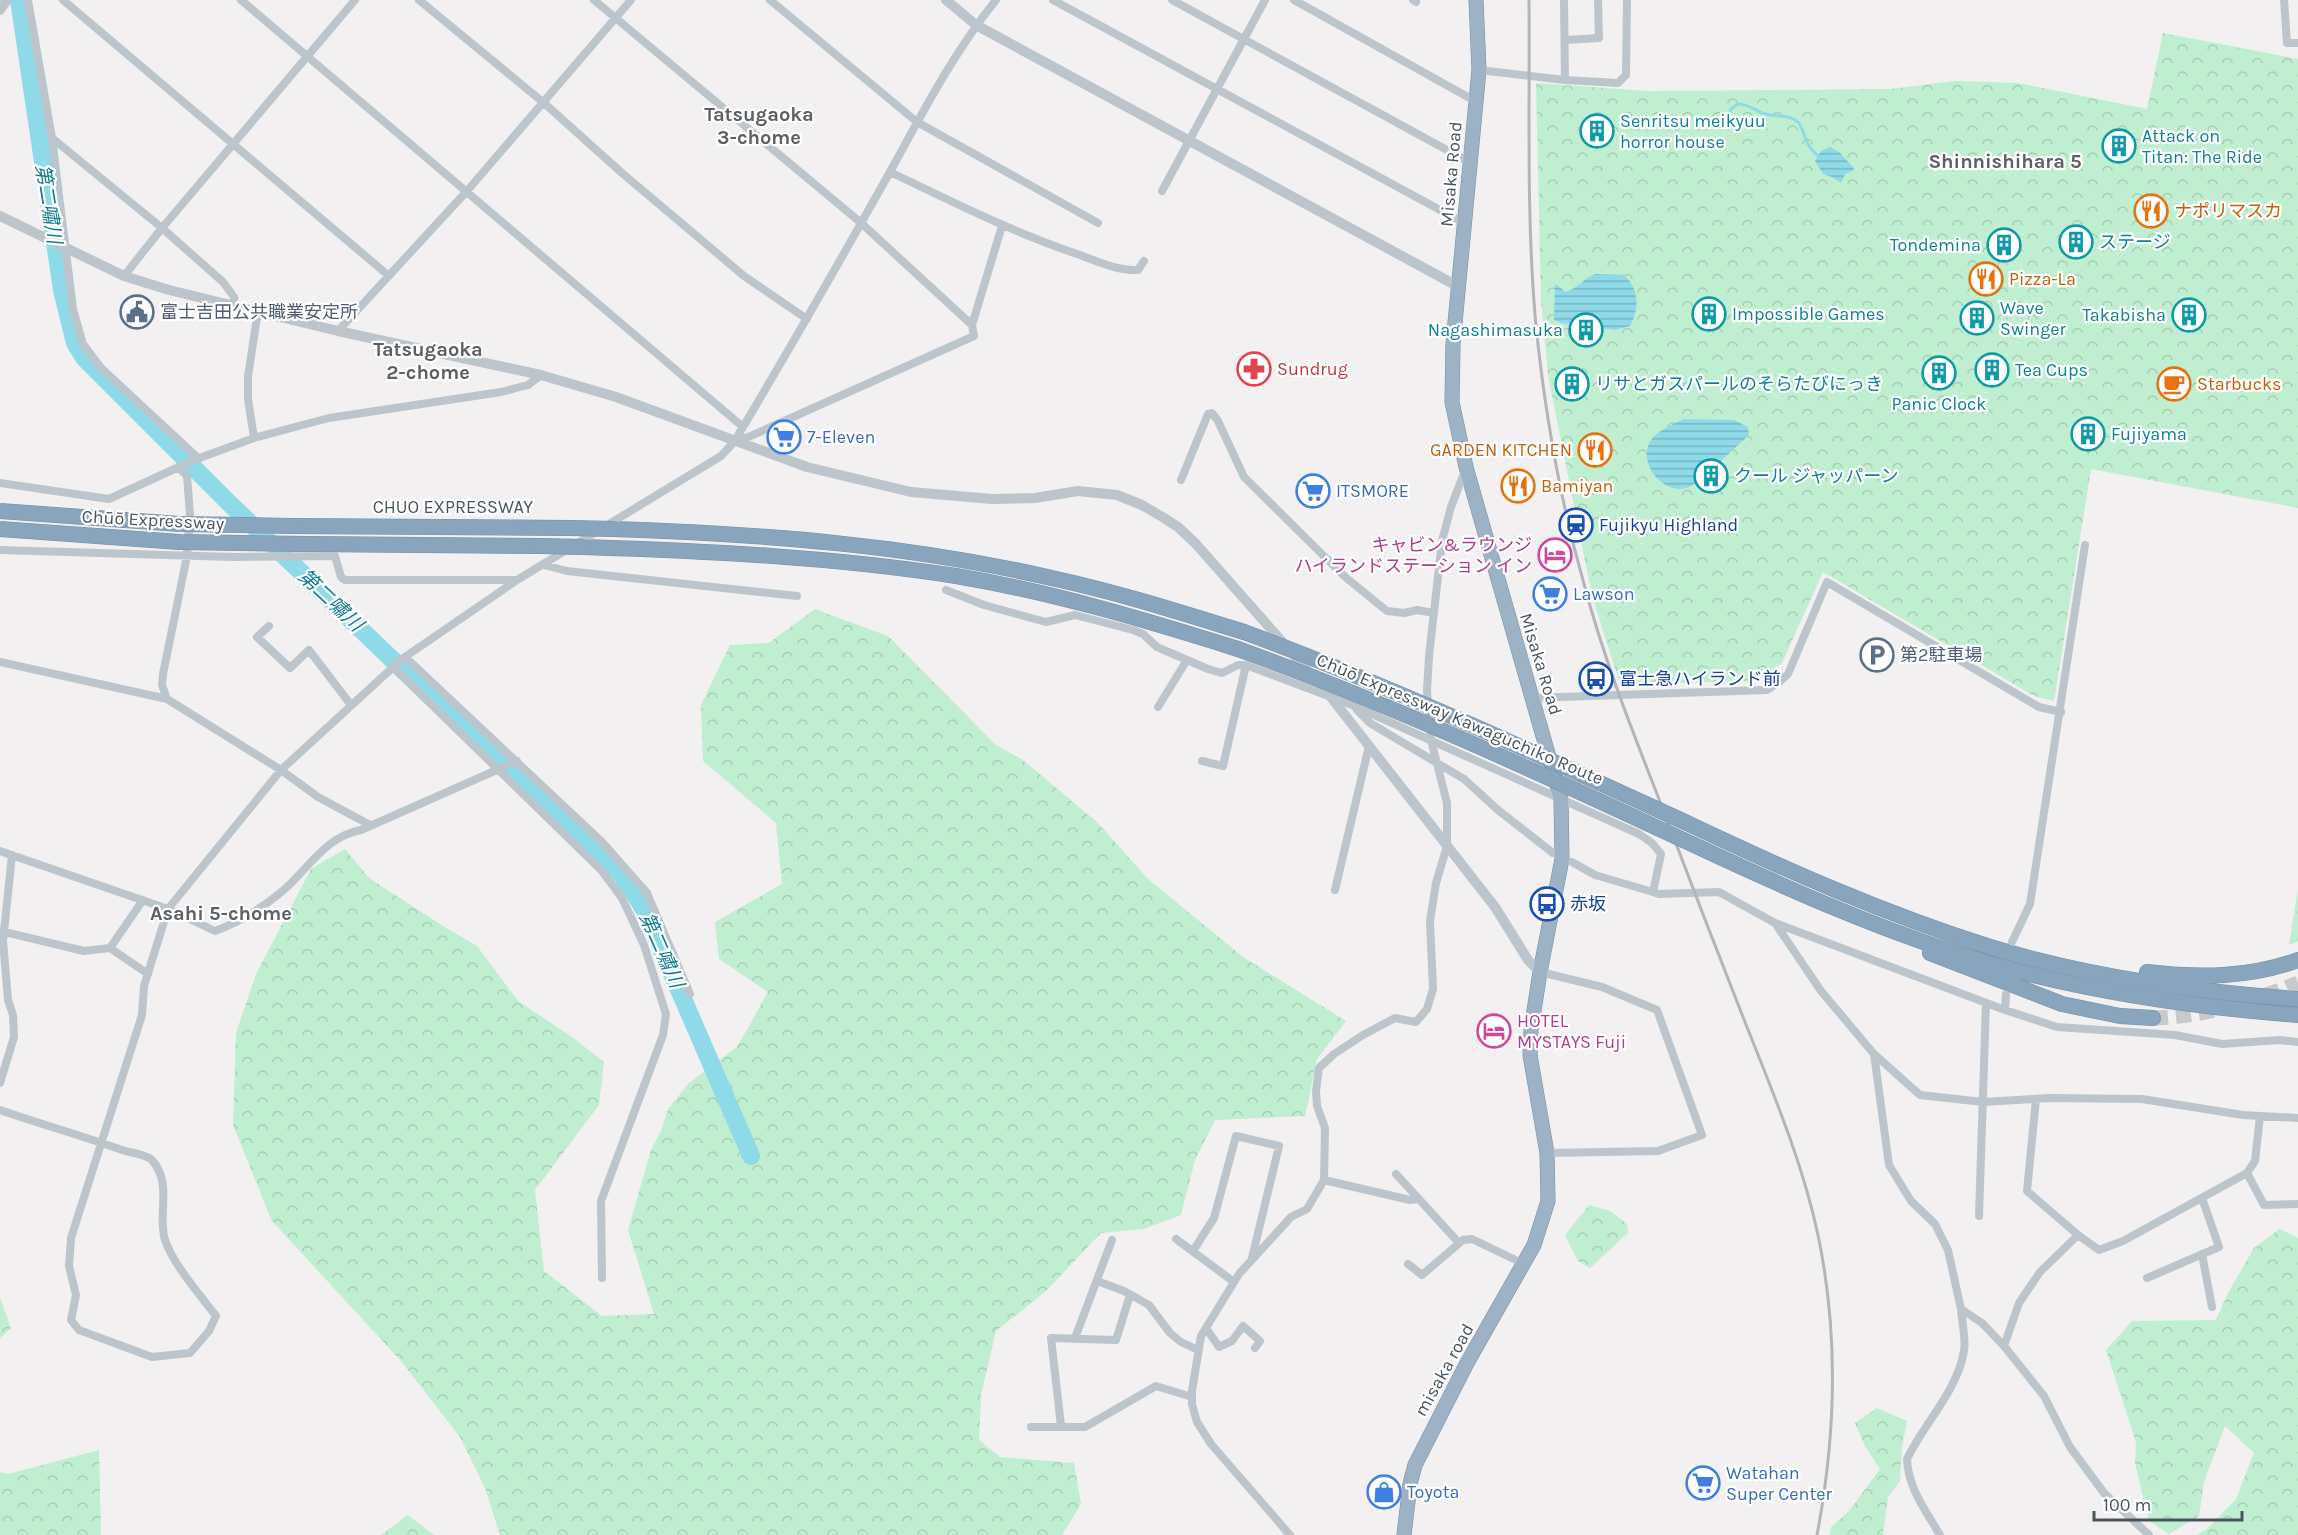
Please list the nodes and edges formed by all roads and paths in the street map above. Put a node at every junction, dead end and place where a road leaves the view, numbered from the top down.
1 (7, 0) edge
2 (28, 0) edge
3 (63, 0) edge
4 (241, 0) edge
5 (355, 0) edge
6 (419, 0) edge
7 (594, 0) edge
8 (631, 0) edge
9 (770, 0) edge
10 (946, 0) edge
11 (996, 0) edge
12 (1053, 0) edge
13 (1172, 0) edge
14 (1265, 0) edge
15 (1294, 0) edge
16 (1476, 0) edge
17 (1564, 0) edge
18 (1598, 0) edge
19 (1627, 0) edge
20 (2284, 0) edge
21 (0, 10) edge
22 (615, 19) junction
23 (976, 25) junction
24 (1244, 40) junction
25 (1565, 40) junction
26 (2298, 43) edge
27 (307, 55) junction
28 (1479, 70) junction
29 (1565, 80) junction
30 (1218, 89) junction
31 (1475, 100) junction
32 (544, 103) junction
33 (917, 122) junction
34 (52, 138) junction
35 (1190, 141) junction
36 (234, 143) junction
37 (1469, 162) junction
38 (890, 172) junction
39 (467, 191) junction
40 (1162, 191) dead end
41 (0, 216) edge
42 (860, 222) junction
43 (1098, 223) dead end
44 (1464, 223) junction
45 (1002, 226) junction
46 (162, 228) junction
47 (61, 246) junction
48 (1144, 261) dead end
49 (124, 276) junction
50 (389, 276) junction
51 (1459, 287) junction
52 (234, 306) junction
53 (258, 312) junction
54 (807, 319) junction
55 (972, 326) junction
56 (338, 331) junction
57 (541, 375) junction
58 (743, 427) junction
59 (254, 438) junction
60 (734, 442) junction
61 (196, 459) junction
62 (181, 466) junction
63 (1466, 467) junction
64 (1181, 480) dead end
65 (0, 483) edge
66 (0, 511) edge
67 (292, 526) joint
68 (0, 529) edge
69 (614, 529) joint
70 (305, 544) joint
71 (2085, 545) dead end
72 (584, 547) joint
73 (0, 550) edge
74 (187, 556) junction
75 (544, 564) junction
76 (517, 580) junction
77 (946, 590) dead end
78 (797, 596) dead end
79 (1434, 613) junction
80 (269, 626) dead end
81 (404, 658) junction
82 (1187, 660) junction
83 (0, 662) edge
84 (1246, 665) junction
85 (393, 667) junction
86 (1330, 696) junction
87 (1532, 698) junction
88 (167, 699) junction
89 (351, 705) junction
90 (1352, 705) junction
91 (1158, 707) dead end
92 (2061, 712) junction
93 (1431, 740) junction
94 (1369, 746) junction
95 (1202, 761) dead end
96 (514, 762) junction
97 (1436, 763) junction
98 (499, 768) junction
99 (281, 770) junction
100 (1561, 798) junction
101 (370, 825) junction
102 (1446, 846) junction
103 (0, 851) edge
104 (1553, 853) dead end
105 (12, 855) junction
106 (1572, 862) dead end
107 (1753, 872) junction
108 (1335, 890) dead end
109 (1653, 892) junction
110 (143, 900) junction
111 (168, 909) junction
112 (1775, 923) junction
113 (2, 931) edge
114 (2012, 942) dead end
115 (1990, 947) junction
116 (110, 948) junction
117 (2298, 960) edge
118 (1540, 972) junction
119 (148, 974) junction
120 (690, 994) dead end
121 (2006, 994) dead end
122 (2298, 999) edge
123 (1986, 1003) junction
124 (2005, 1010) junction
125 (2298, 1015) edge
126 (2153, 1018) tunnel mouth
127 (2298, 1042) edge
128 (1874, 1054) junction
129 (0, 1083) edge
130 (2036, 1099) junction
131 (1983, 1102) junction
132 (0, 1110) edge
133 (2260, 1116) junction
134 (2298, 1118) edge
135 (102, 1143) junction
136 (1546, 1153) junction
137 (2247, 1173) junction
138 (1396, 1174) dead end
139 (1324, 1180) junction
140 (2202, 1198) junction
141 (1419, 1199) junction
142 (2298, 1204) edge
143 (1979, 1216) dead end
144 (2078, 1235) junction
145 (1176, 1239) dead end
146 (1112, 1240) dead end
147 (1460, 1243) junction
148 (1193, 1251) junction
149 (2202, 1254) junction
150 (1251, 1261) junction
151 (1522, 1263) junction
152 (1408, 1264) dead end
153 (602, 1278) dead end
154 (2147, 1278) dead end
155 (1097, 1281) junction
156 (1234, 1282) junction
157 (1130, 1294) junction
158 (2212, 1307) dead end
159 (1961, 1309) junction
160 (1206, 1328) junction
161 (1075, 1338) junction
162 (2004, 1346) junction
163 (1255, 1348) dead end
164 (1198, 1350) junction
165 (1192, 1396) junction
166 (1061, 1426) junction
167 (1031, 1427) dead end
168 (1290, 1535) edge
169 (1404, 1535) edge
170 (1940, 1535) edge
171 (2149, 1535) edge

1 - 21 street
2 - 34 street
3 - 36 street
4 - 27 street
5 - 27 street
6 - 32 street
7 - 22 street
8 - 22 street
9 - 33 street
10 - 23 street
11 - 23 street
12 - 30 street
13 - 24 street
14 - 24 street
15 - 31 street
16 - 28 highway, Misaka Road
17 - 25 street
18 - 25 street
19 - 29 street
20 - 26 street
22 - 32 street
22 - 42 street
23 - 33 street
23 - 35 street
24 - 30 street
24 - 37 street
25 - 29 street
27 - 36 street
27 - 39 street
28 - 29 street
28 - 31 highway, Misaka Road
30 - 35 street
30 - 44 street
31 - 37 highway, Misaka Road
32 - 39 street
32 - 54 street
33 - 38 street
33 - 43 street
34 - 46 street
34 - 47 street
35 - 40 street
35 - 51 street
36 - 46 street
36 - 50 street
37 - 44 highway, Misaka Road
38 - 42 street
38 - 45 street
39 - 50 street
39 - 58 street
41 - 47 street
42 - 54 street
42 - 55 street
44 - 51 highway, Misaka Road
45 - 48 street
45 - 55 street
46 - 49 street
46 - 52 street
47 - 49 street
47 - 61 street
49 - 52 street
50 - 56 street
51 - 63 highway, Misaka Road
52 - 53 street
53 - 56 street
53 - 59 street
54 - 58 street
55 - 60 street
56 - 57 street
57 - 59 street
57 - 60 street
58 - 60 street
59 - 61 street
60 - 75 street
60 - 86 street
61 - 62 street
62 - 65 street
62 - 74 street
63 - 79 street
63 - 87 highway, Misaka Road
64 - 79 street
66 - 67 highway, Chūō Expressway, bridge
67 - 69 highway, CHUO EXPRESSWAY, bridge
68 - 70 highway, Chūō Expressway, bridge
69 - 115 highway, Chūō Expressway Kawaguchiko Route, bridge
70 - 72 highway, CHUO EXPRESSWAY, bridge
71 - 92 street
72 - 107 highway, Chūō Expressway Kawaguchiko Route, bridge
73 - 74 street
74 - 76 street
74 - 88 street
75 - 76 street
75 - 78 street
76 - 81 street
77 - 82 street
79 - 93 street
80 - 89 street
81 - 85 street
81 - 96 street
82 - 84 street
82 - 91 street
83 - 88 street
84 - 86 street
84 - 95 street
85 - 89 street
85 - 98 street
86 - 90 street
86 - 94 street
87 - 92 street
87 - 100 highway, Misaka Road
88 - 99 street
89 - 99 street
90 - 93 street
90 - 97 street
92 - 114 street
93 - 97 street
93 - 100 street
94 - 102 street
94 - 108 street
96 - 98 street
96 - 120 street
97 - 102 street
97 - 104 street
98 - 101 street
98 - 153 street
99 - 101 street
99 - 111 street
100 - 109 street
100 - 118 highway, Misaka Road
101 - 111 street
102 - 118 street
102 - 139 street
103 - 105 street
105 - 110 street
105 - 113 street
106 - 109 street
107 - 125 highway, Chūō Expressway Kawaguchiko Route
107 - 126 highway
109 - 112 street
110 - 111 street
110 - 116 street
111 - 119 street
112 - 123 street
112 - 128 street
113 - 116 street
113 - 129 street
115 - 117 highway
115 - 122 highway, Chūō Expressway Kawaguchiko Route
116 - 119 street
118 - 136 highway, Misaka Road
118 - 136 street
119 - 135 street
121 - 124 street
123 - 124 street
123 - 131 street
124 - 127 street
128 - 131 street
128 - 159 street
130 - 131 street
130 - 133 street
130 - 144 street
131 - 143 street
132 - 135 street
133 - 134 street
133 - 137 street
135 - 135 street
136 - 151 highway, Misaka Road
137 - 140 street
137 - 142 street
138 - 141 street
139 - 141 street
139 - 150 street
140 - 144 street
140 - 149 street
141 - 147 street
144 - 162 street
145 - 148 street
146 - 155 street
147 - 151 street
147 - 152 street
148 - 150 street
148 - 156 street
149 - 154 street
149 - 158 street
150 - 156 street
151 - 169 highway, misaka road
155 - 157 street
155 - 161 street
156 - 160 street
157 - 161 street
157 - 164 street
159 - 162 street
159 - 170 street
160 - 163 street
160 - 164 street
161 - 166 street
162 - 171 street
164 - 165 street
165 - 166 street
165 - 168 street
166 - 167 street

